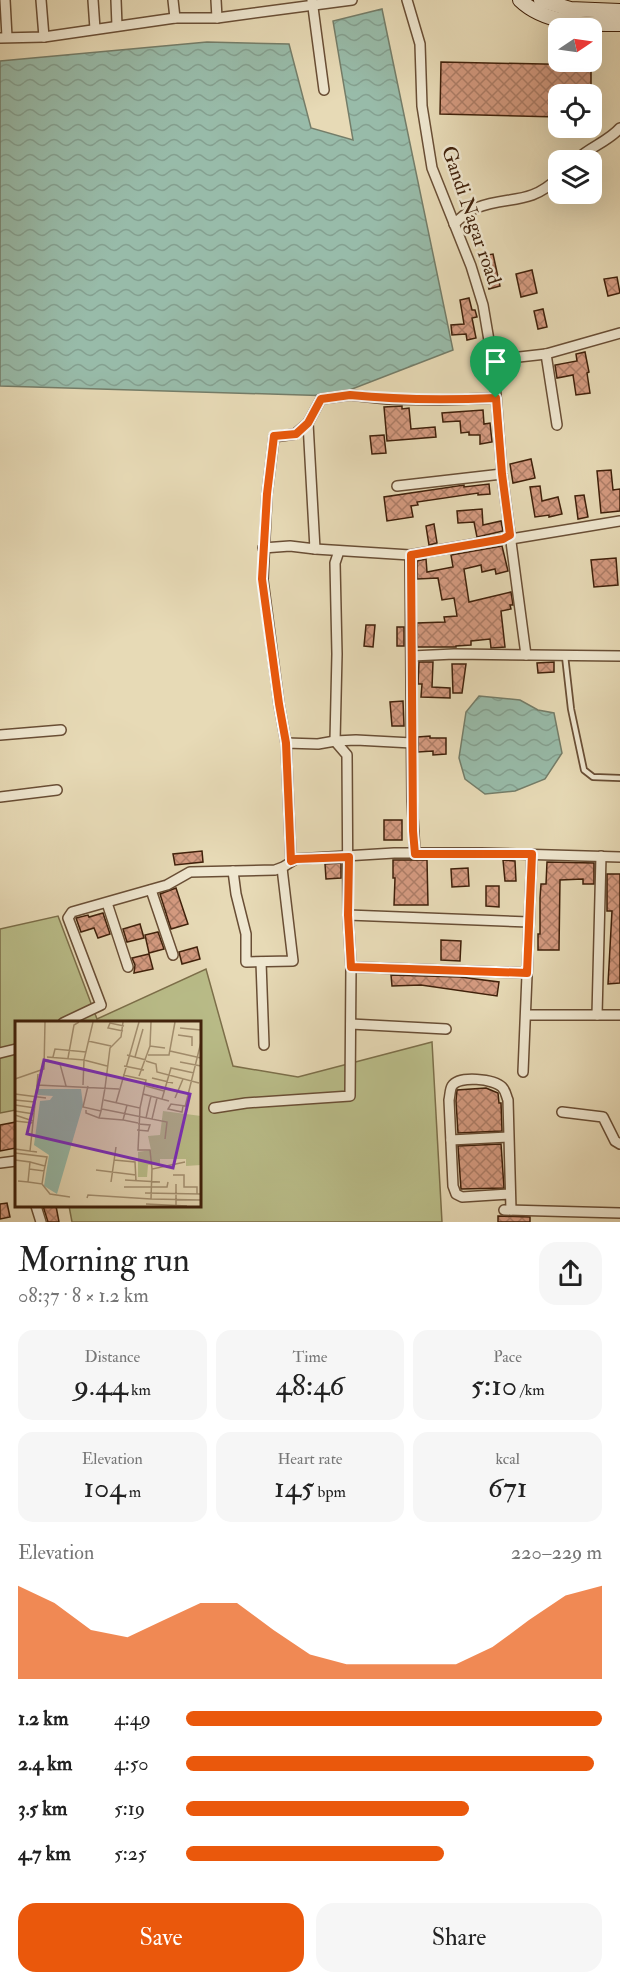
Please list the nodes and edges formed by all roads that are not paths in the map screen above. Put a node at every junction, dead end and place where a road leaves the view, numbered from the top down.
1 (5, 0) edge
2 (41, 0) edge
3 (93, 0) edge
4 (116, 0) edge
5 (173, 0) edge
6 (216, 0) edge
7 (267, 0) edge
8 (352, 0) edge
9 (407, 0) edge
10 (520, 0) edge
11 (541, 0) edge
12 (312, 3) edge
13 (269, 11) junction
14 (620, 11) edge
15 (175, 18) junction
16 (217, 18) junction
17 (620, 24) edge
18 (117, 26) junction
19 (95, 29) junction
20 (44, 37) junction
21 (3, 38) edge
22 (324, 90) dead end
23 (620, 128) edge
24 (588, 150) edge
25 (548, 188) edge
26 (454, 225) junction
27 (620, 333) edge
28 (546, 354) junction
29 (494, 365) junction
30 (496, 398) junction
31 (308, 423) junction
32 (557, 425) dead end
33 (502, 474) junction
34 (397, 486) dead end
35 (620, 522) edge
36 (510, 537) junction
37 (264, 548) junction
38 (315, 549) junction
39 (339, 550) junction
40 (411, 555) junction
41 (526, 655) junction
42 (412, 656) junction
43 (565, 656) junction
44 (620, 656) edge
45 (62, 730) dead end
46 (0, 735) edge
47 (335, 741) junction
48 (286, 743) junction
49 (412, 743) junction
50 (620, 778) edge
51 (57, 790) dead end
52 (0, 797) edge
53 (415, 854) junction
54 (532, 854) junction
55 (601, 856) junction
56 (349, 857) junction
57 (620, 857) edge
58 (291, 861) junction
59 (282, 868) junction
60 (233, 871) junction
61 (152, 890) junction
62 (107, 903) junction
63 (348, 915) junction
64 (529, 922) junction
65 (173, 955) dead end
66 (261, 962) junction
67 (128, 967) dead end
68 (351, 967) junction
69 (527, 973) junction
70 (526, 1015) junction
71 (597, 1015) junction
72 (620, 1015) edge
73 (67, 1021) edge
74 (351, 1024) junction
75 (446, 1029) dead end
76 (264, 1045) dead end
77 (15, 1049) edge
78 (0, 1053) edge
79 (523, 1072) dead end
80 (214, 1108) dead end
81 (562, 1112) dead end
82 (508, 1137) junction
83 (450, 1140) junction
84 (620, 1144) edge
85 (15, 1161) edge
86 (0, 1163) edge
87 (509, 1194) junction
88 (36, 1207) edge
89 (539, 1210) junction
90 (620, 1214) edge
91 (40, 1222) edge
92 (540, 1222) edge

1 - 21 street
2 - 20 street
3 - 19 street
4 - 18 street
5 - 15 street
6 - 16 street
7 - 13 street
8 - 12 street
9 - 26 street, Gandi Nagar road
10 - 17 street
11 - 14 street
12 - 13 street
12 - 22 street
13 - 16 street
15 - 16 street
15 - 18 street
18 - 19 street
19 - 20 street
20 - 21 street
23 - 24 street
25 - 26 street
26 - 29 street, Gandi Nagar road
27 - 28 street
28 - 29 street
28 - 32 street
29 - 30 street, Gandi Nagar road
30 - 31 street
30 - 33 street, Gandi Nagar road
31 - 37 street
31 - 38 street
33 - 34 street
33 - 36 street, Gandi Nagar road
35 - 36 street
36 - 40 street
36 - 41 street, Gandi Nagar road
37 - 38 street
37 - 48 street
38 - 39 street
39 - 40 street
39 - 47 street
40 - 42 street
41 - 42 street
41 - 43 street
42 - 49 street
43 - 44 street
43 - 50 lane
45 - 46 street
47 - 48 street
47 - 49 street
47 - 56 street
48 - 58 street
49 - 53 street
51 - 52 street
53 - 54 street
53 - 56 street
54 - 55 street
54 - 64 street
55 - 57 street
55 - 71 street
56 - 58 street
56 - 63 street
58 - 59 street
59 - 60 street
59 - 66 street
60 - 61 street
60 - 66 street
61 - 62 street
61 - 65 street
62 - 67 street
62 - 73 street
63 - 64 street
63 - 68 street
64 - 69 street
66 - 76 street
68 - 69 street
68 - 74 street
69 - 70 street
70 - 71 street
70 - 79 street
71 - 72 street
74 - 75 street
74 - 80 street
77 - 78 street
81 - 84 street
82 - 83 street
82 - 83 street
82 - 87 street
83 - 87 street
85 - 86 street
87 - 89 street
88 - 91 street
89 - 90 street
89 - 92 street

